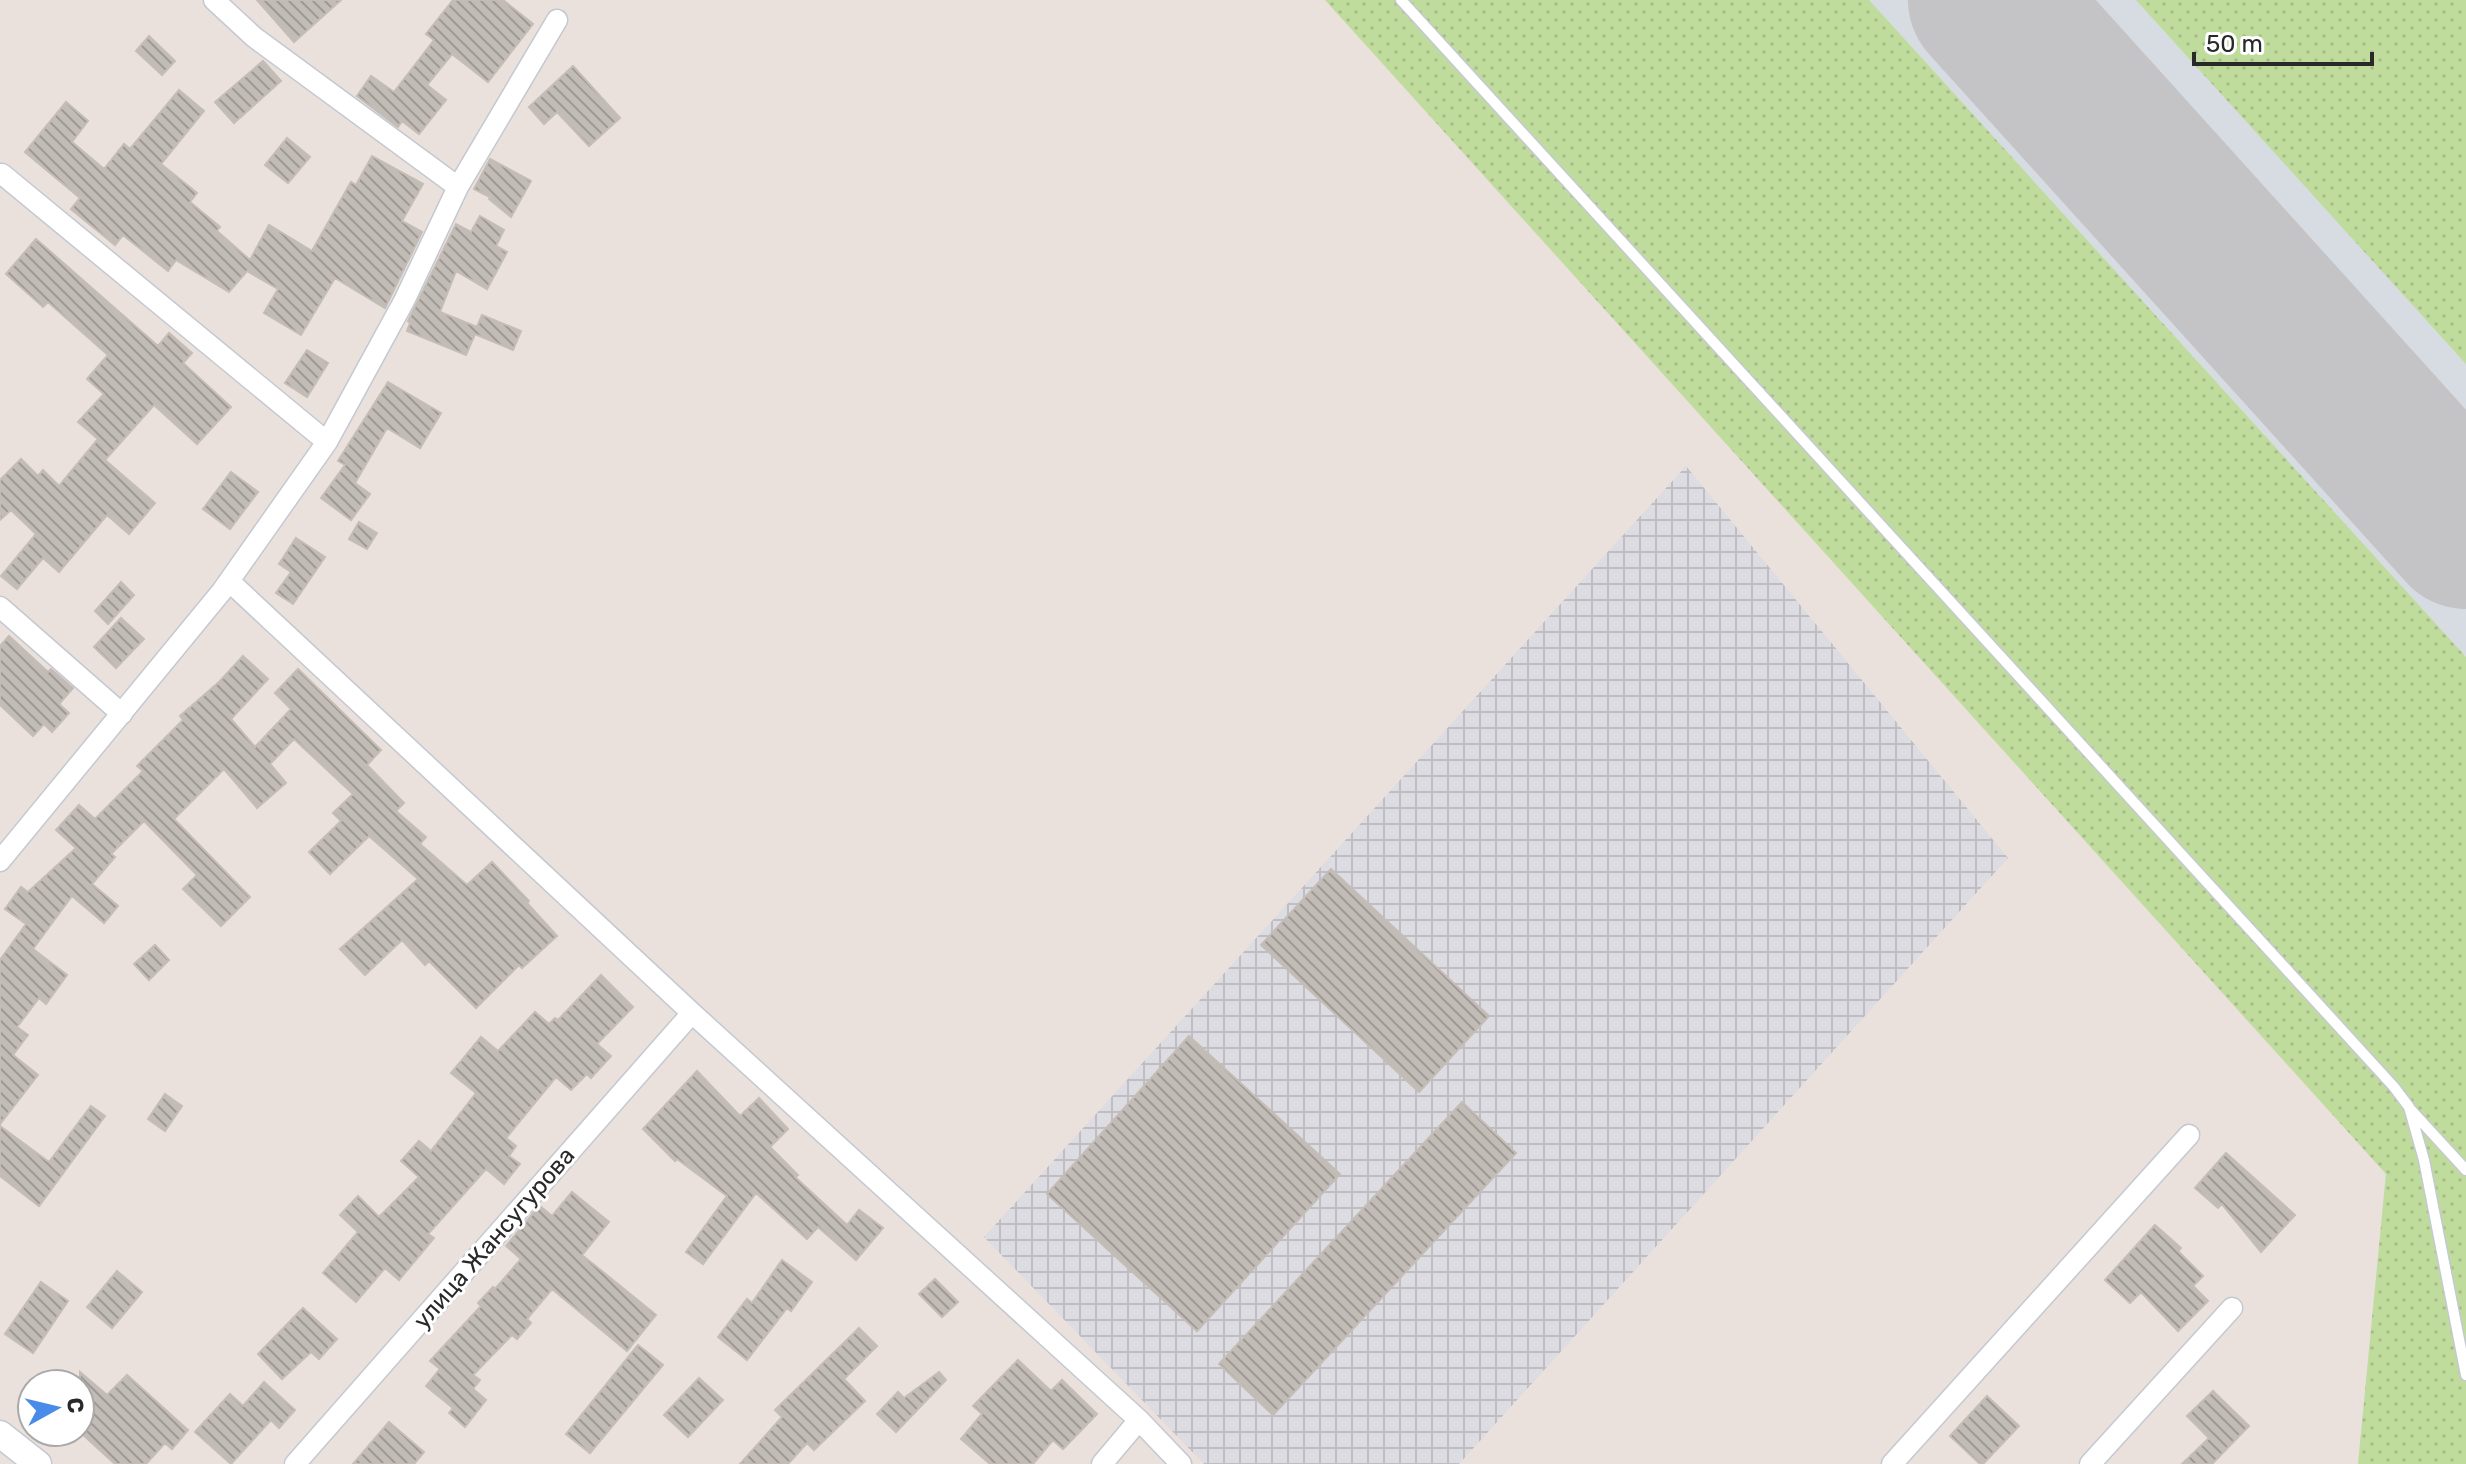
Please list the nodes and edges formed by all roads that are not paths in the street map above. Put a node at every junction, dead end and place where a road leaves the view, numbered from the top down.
1 (214, 0) edge
2 (1401, 0) edge
3 (557, 20) dead end
4 (2, 174) dead end
5 (458, 187) junction
6 (327, 442) junction
7 (229, 581) junction
8 (0, 607) edge
9 (122, 714) junction
10 (0, 861) edge
11 (692, 1013) junction
12 (2409, 1107) junction
13 (2189, 1135) dead end
14 (2466, 1170) edge
15 (2232, 1308) dead end
16 (2466, 1375) edge
17 (1139, 1420) junction
18 (0, 1434) edge
19 (38, 1464) edge
20 (295, 1464) edge
21 (1102, 1464) edge
22 (1181, 1464) edge
23 (1892, 1464) edge
24 (2090, 1464) edge

1 - 5 street
2 - 12 lane
3 - 5 street
4 - 6 street
5 - 6 street
6 - 7 street
7 - 9 street
7 - 11 street
8 - 9 street
9 - 10 street
11 - 17 street
11 - 20 street, улица Жансугурова
12 - 14 lane
12 - 16 lane
13 - 23 street
15 - 24 street
17 - 21 street
17 - 22 street
18 - 19 street

